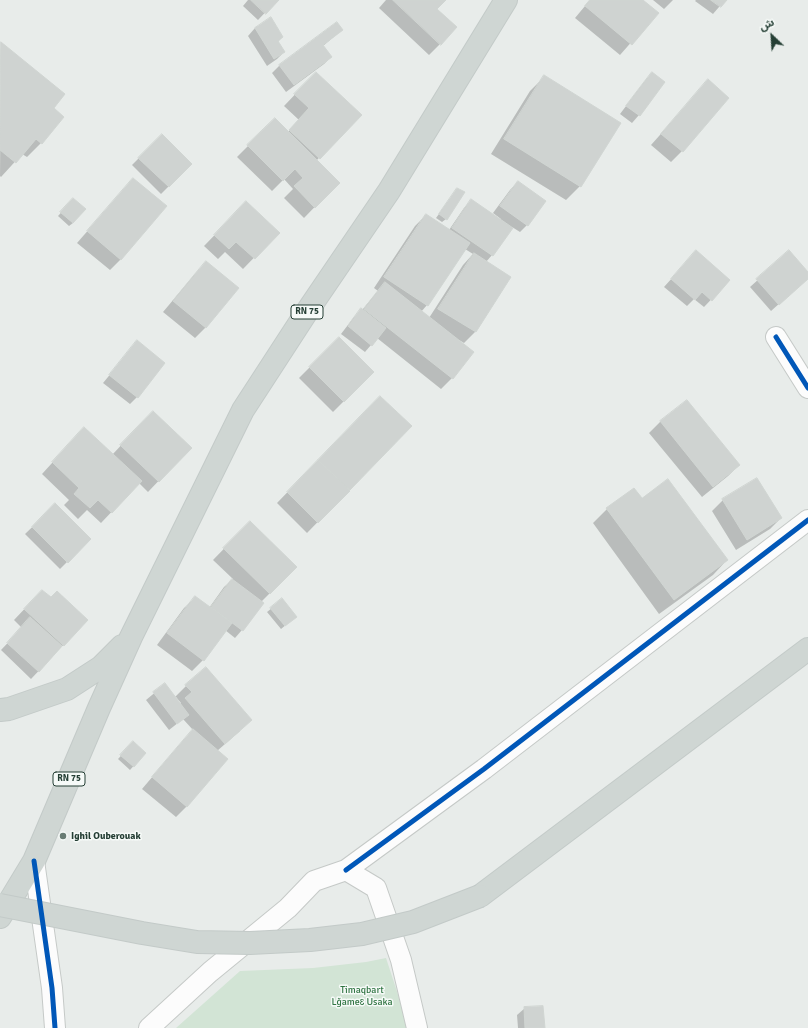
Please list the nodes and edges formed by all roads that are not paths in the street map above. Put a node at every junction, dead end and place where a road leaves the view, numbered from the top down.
1 (506, 0) edge
2 (776, 337) dead end
3 (808, 388) edge
4 (808, 520) edge
5 (131, 637) junction
6 (808, 649) edge
7 (0, 710) edge
8 (34, 861) junction
9 (346, 870) junction
10 (0, 906) edge
11 (0, 917) edge
12 (55, 1028) edge
13 (149, 1028) edge
14 (417, 1028) edge

1 - 5 main road, RN 75
2 - 3 street
4 - 9 street
5 - 7 main road
5 - 8 main road, RN 75
6 - 10 main road, bridge
8 - 11 main road, RN 75
8 - 12 street
9 - 13 street
9 - 14 street

